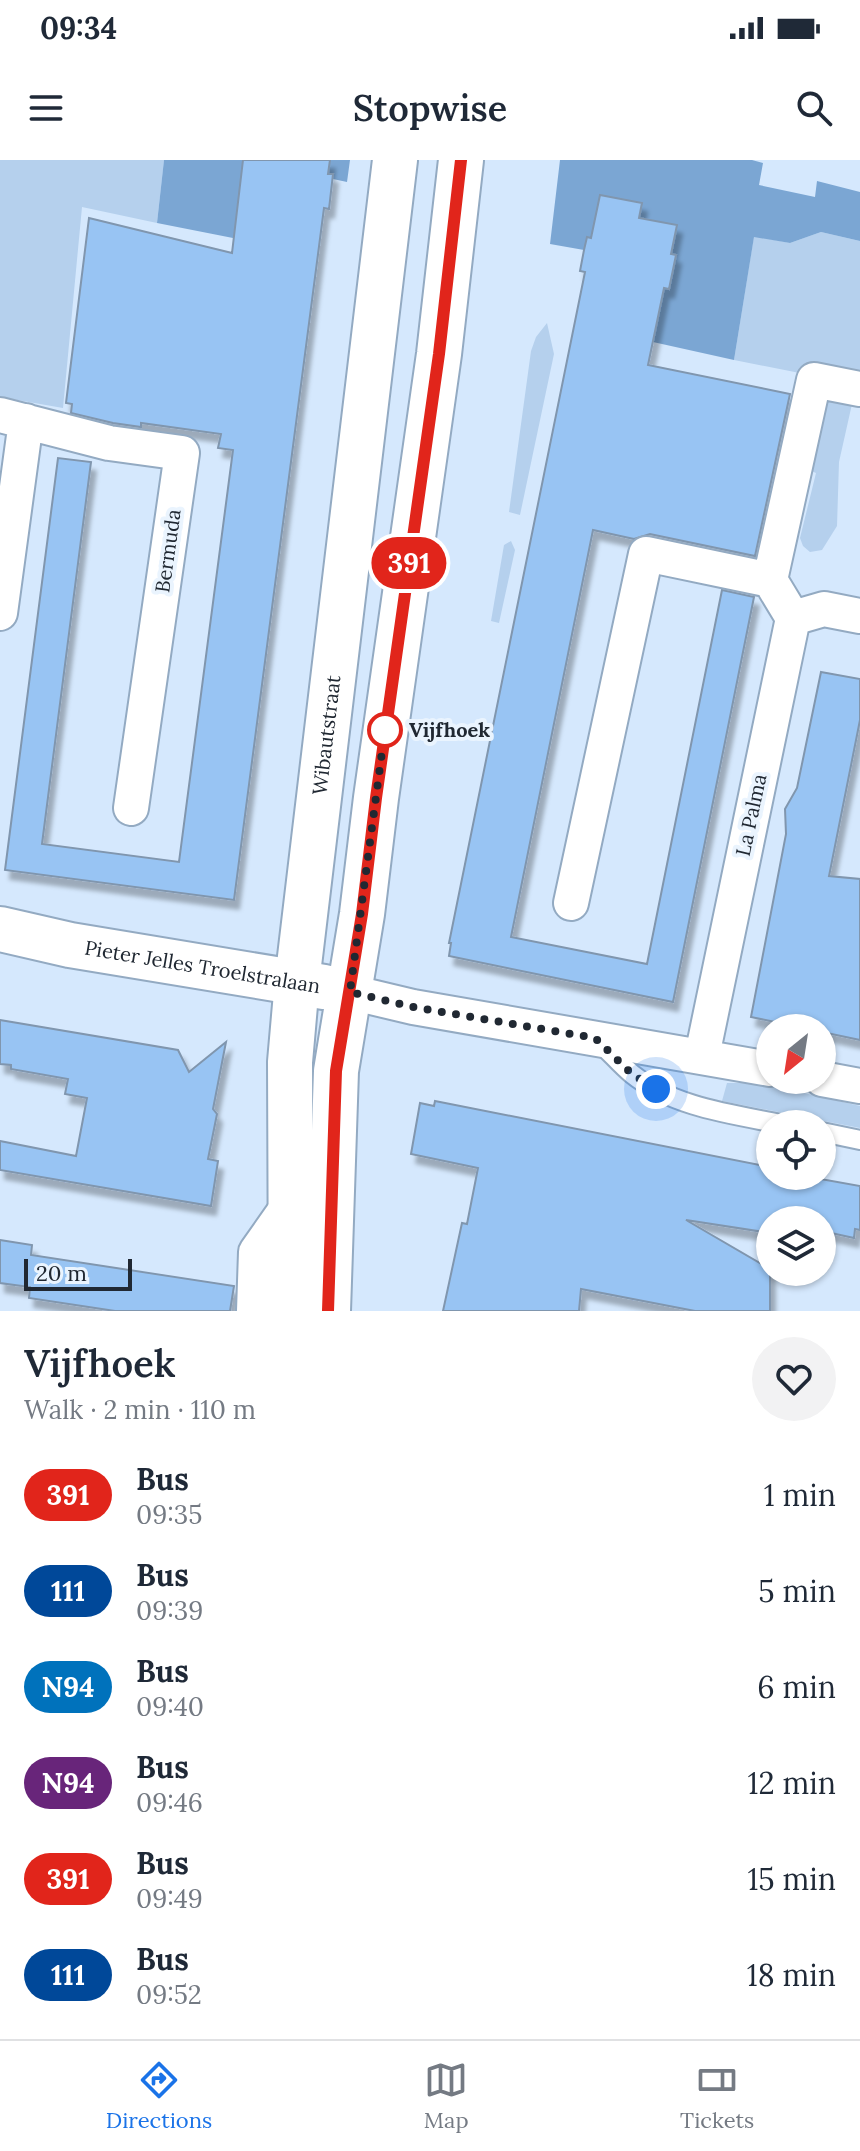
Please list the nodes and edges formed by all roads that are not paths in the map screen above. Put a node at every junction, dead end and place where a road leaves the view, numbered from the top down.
1 (395, 160) edge
2 (461, 160) edge
3 (860, 389) edge
4 (13, 418) edge
5 (770, 580) junction
6 (0, 613) edge
7 (860, 616) edge
8 (793, 618) junction
9 (131, 808) dead end
10 (571, 903) dead end
11 (0, 929) edge
12 (297, 982) junction
13 (350, 992) junction
14 (595, 1038) junction
15 (702, 1056) junction
16 (756, 1066) edge
17 (836, 1082) edge
18 (860, 1086) edge
19 (756, 1119) edge
20 (836, 1135) edge
21 (860, 1140) edge
22 (289, 1205) junction
23 (254, 1311) edge
24 (291, 1311) edge
25 (328, 1311) edge

1 - 12 main road, Wibautstraat
2 - 13 main road
3 - 5 street
4 - 6 street
4 - 9 street, Bermuda
5 - 8 street
5 - 10 street
7 - 8 street
8 - 15 street, La Palma
11 - 12 main road, Pieter Jelles Troelstralaan
12 - 13 main road, Pieter Jelles Troelstralaan
12 - 22 main road, Wibautstraat
13 - 14 street, Pieter Jelles Troelstralaan
13 - 25 main road
14 - 15 street, Pieter Jelles Troelstralaan
14 - 19 lane
15 - 16 street, Pieter Jelles Troelstralaan
17 - 18 street
20 - 21 lane
22 - 23 street
22 - 24 main road, Wibautstraat

